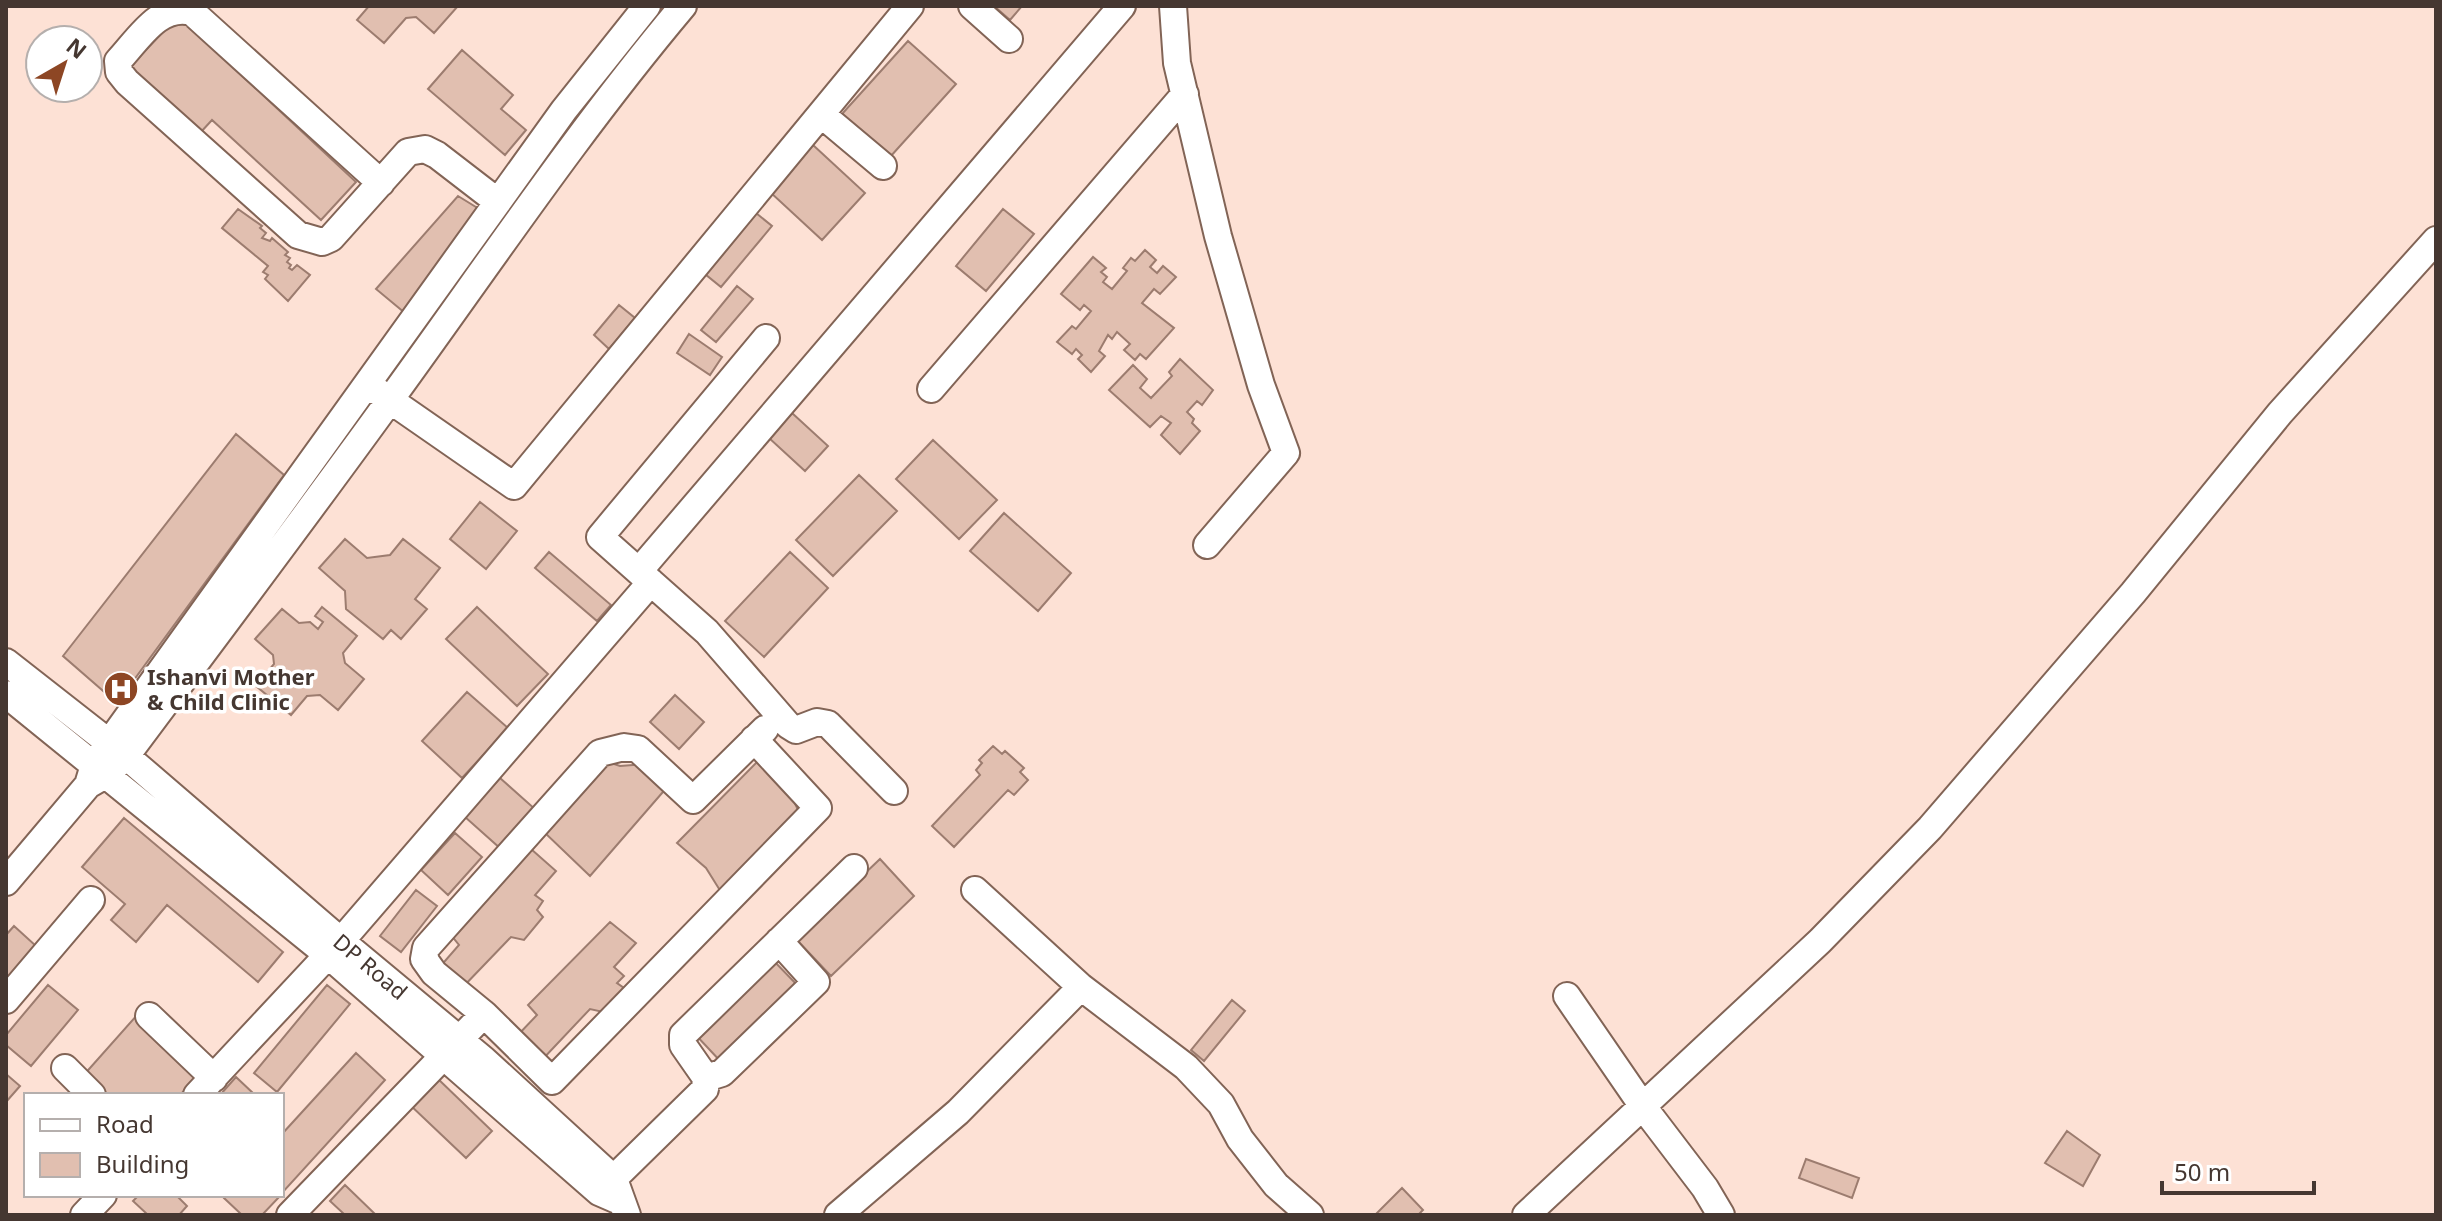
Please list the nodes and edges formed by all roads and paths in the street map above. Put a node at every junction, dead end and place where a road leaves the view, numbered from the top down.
1 (647, 6) edge
2 (683, 6) edge
3 (910, 6) edge
4 (972, 6) edge
5 (1122, 6) edge
6 (1173, 6) edge
7 (1009, 39) dead end
8 (1185, 94) junction
9 (821, 114) junction
10 (883, 166) dead end
11 (381, 183) junction
12 (498, 202) junction
13 (2436, 240) edge
14 (766, 338) dead end
15 (368, 385) junction
16 (931, 389) dead end
17 (390, 400) junction
18 (1207, 545) dead end
19 (645, 576) junction
20 (6, 662) edge
21 (6, 694) edge
22 (780, 715) junction
23 (754, 739) junction
24 (105, 765) junction
25 (894, 791) dead end
26 (854, 868) dead end
27 (6, 882) edge
28 (975, 890) dead end
29 (91, 900) dead end
30 (779, 941) junction
31 (334, 948) junction
32 (1081, 987) junction
33 (1567, 996) dead end
34 (6, 1000) edge
35 (484, 1014) junction
36 (149, 1016) dead end
37 (507, 1036) junction
38 (451, 1048) junction
39 (65, 1068) dead end
40 (476, 1069) junction
41 (706, 1078) junction
42 (206, 1081) edge
43 (90, 1093) edge
44 (186, 1093) edge
45 (1644, 1108) junction
46 (101, 1197) edge
47 (616, 1197) edge
48 (84, 1215) edge
49 (290, 1215) edge
50 (838, 1215) edge
51 (1310, 1215) edge
52 (1526, 1215) edge
53 (1721, 1215) edge

1 - 12 street
2 - 17 street
3 - 9 street
4 - 7 street
5 - 19 street
6 - 8 street
8 - 16 street
8 - 18 street
9 - 10 street
9 - 17 street
11 - 11 street
11 - 12 street
12 - 15 street
13 - 45 street
14 - 19 street
15 - 17 street
15 - 24 street
17 - 24 street
19 - 22 street
19 - 31 street
20 - 24 street
21 - 24 street
22 - 23 street
22 - 25 street
23 - 35 street
23 - 37 street
24 - 27 street
24 - 31 street, DP Road
26 - 30 street
28 - 32 street
29 - 34 street
30 - 41 street
30 - 41 street
31 - 38 street, DP Road
31 - 42 street
32 - 50 street
32 - 51 street
33 - 45 street
35 - 37 street
35 - 38 street
36 - 42 street
37 - 40 street
38 - 40 street, DP Road
38 - 49 street
39 - 43 street
40 - 47 street, DP Road
41 - 47 street
42 - 44 street
45 - 52 street
45 - 53 street
46 - 48 street

